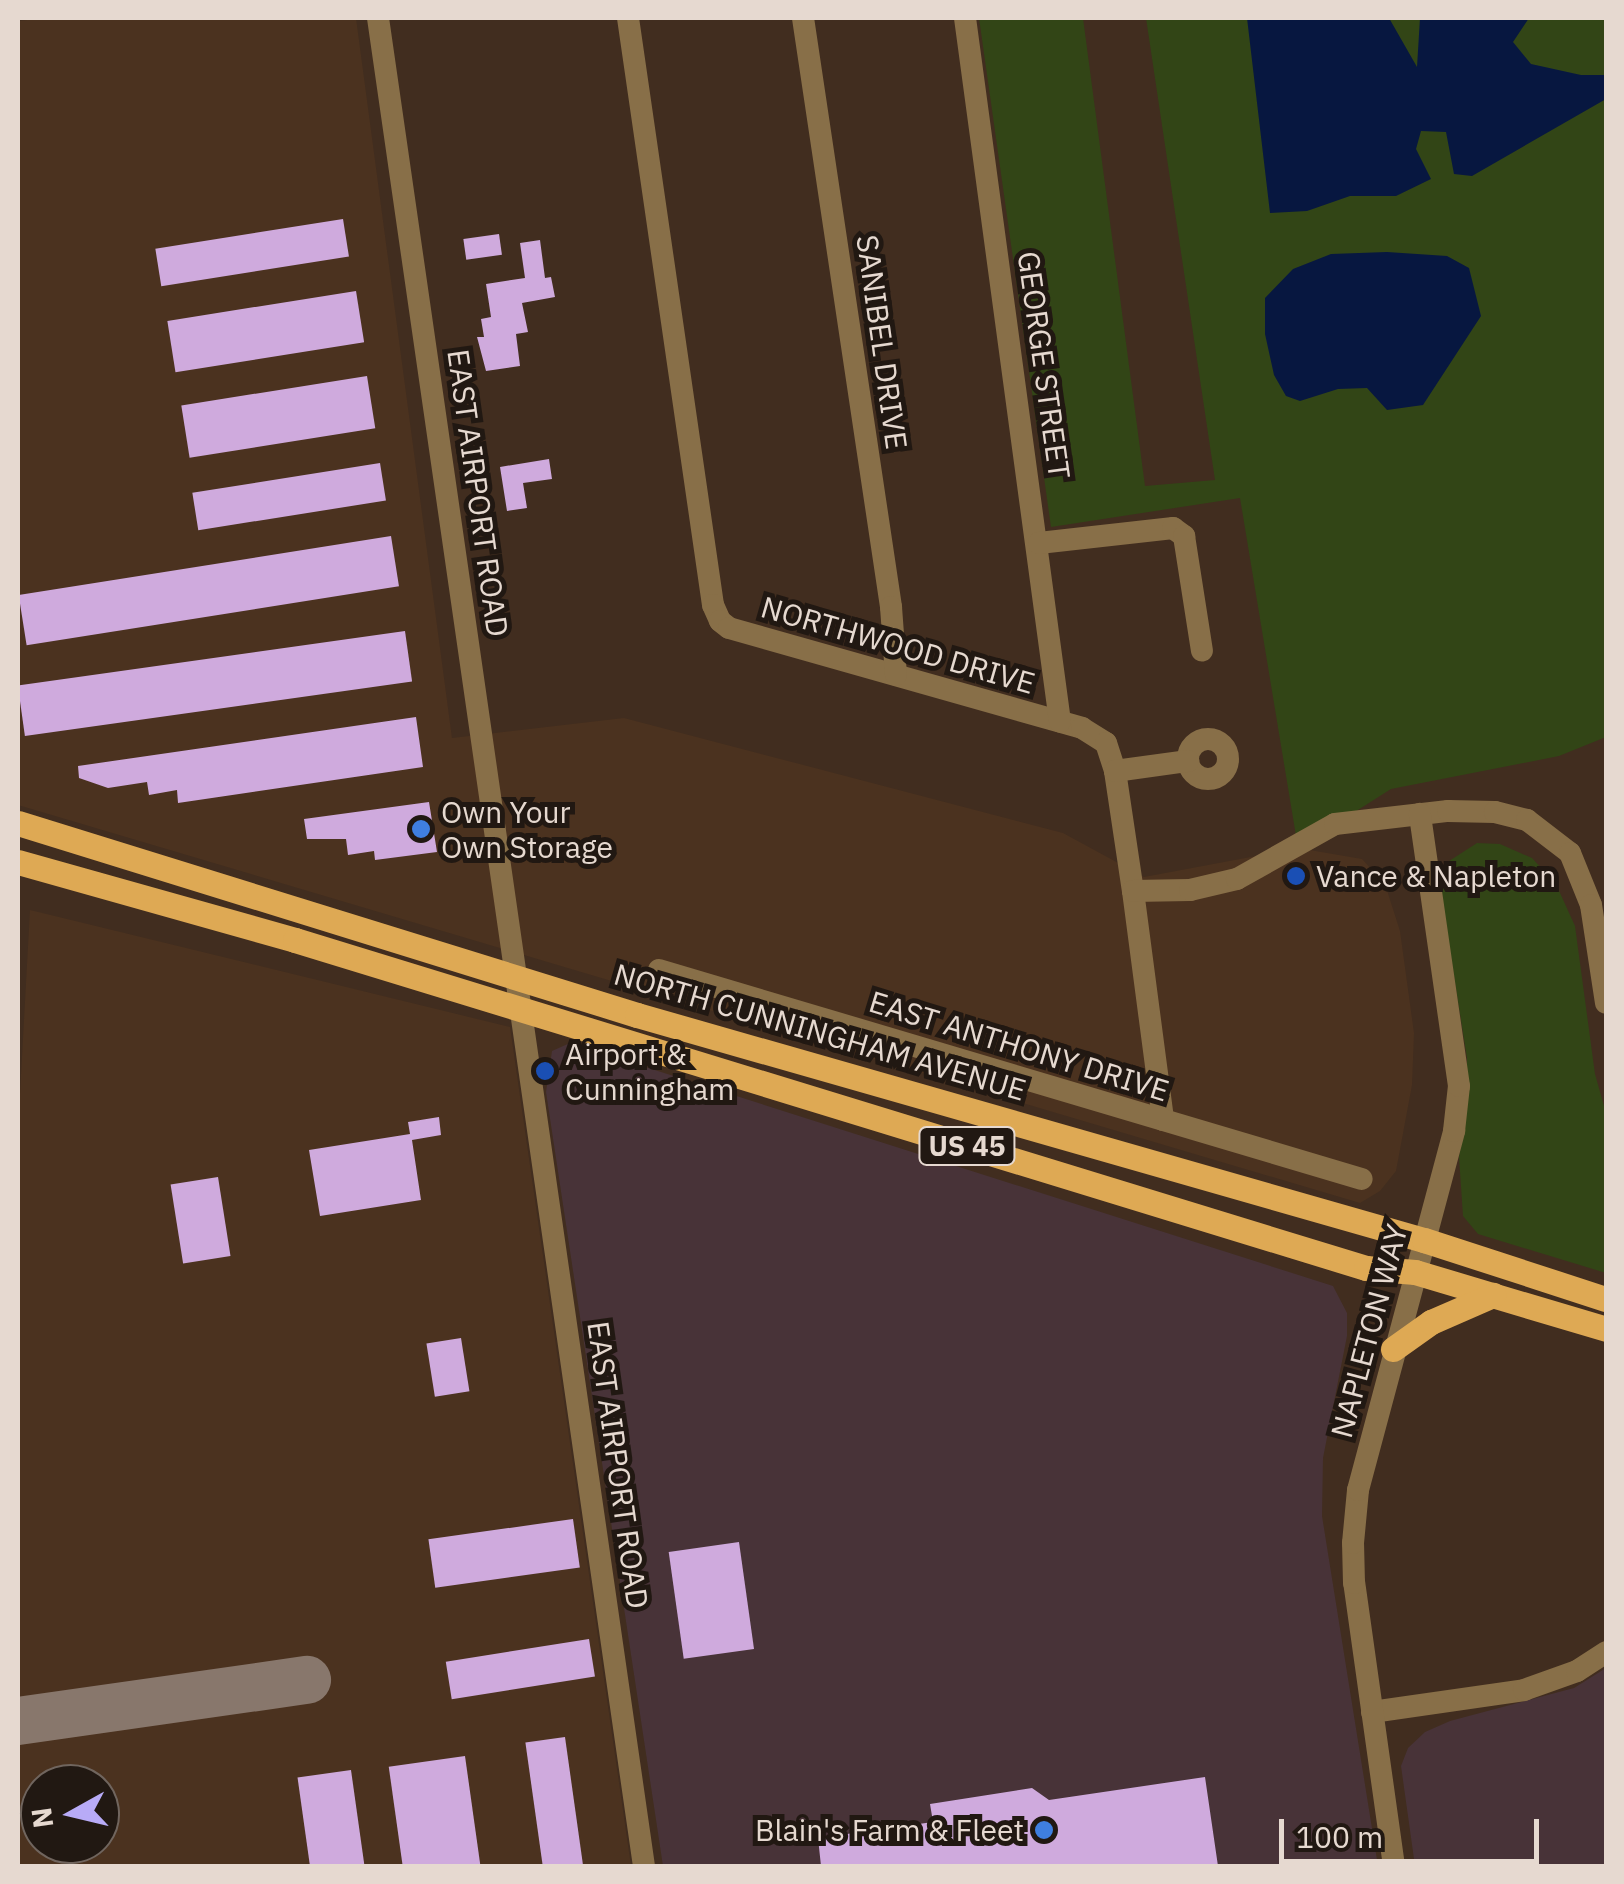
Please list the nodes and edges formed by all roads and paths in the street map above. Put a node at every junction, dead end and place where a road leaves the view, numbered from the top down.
1 (378, 18) edge
2 (628, 18) edge
3 (803, 18) edge
4 (964, 18) edge
5 (1039, 543) junction
6 (1202, 652) dead end
7 (896, 676) junction
8 (1060, 722) junction
9 (1188, 761) dead end
10 (1115, 771) junction
11 (1420, 814) junction
12 (18, 824) edge
13 (18, 862) edge
14 (1133, 891) junction
15 (659, 970) dead end
16 (516, 978) junction
17 (1606, 1003) edge
18 (521, 1010) junction
19 (1163, 1120) junction
20 (1362, 1178) dead end
21 (1424, 1240) junction
22 (1415, 1272) junction
23 (1493, 1295) junction
24 (1606, 1298) edge
25 (1606, 1329) edge
26 (1393, 1349) junction
27 (1606, 1652) edge
28 (1372, 1712) junction
29 (644, 1866) edge
30 (1394, 1866) edge

1 - 16 street, EAST AIRPORT ROAD
2 - 7 street, NORTHWOOD DRIVE
3 - 7 street, SANIBEL DRIVE
4 - 5 street, GEORGE STREET
5 - 6 street
5 - 8 street, GEORGE STREET
7 - 8 street, NORTHWOOD DRIVE
8 - 10 street, NORTHWOOD DRIVE
9 - 10 street
10 - 14 street, NORTHWOOD DRIVE
11 - 14 street
11 - 17 street
11 - 21 street, NAPLETON WAY
12 - 16 main road, NORTH CUNNINGHAM AVENUE / US 45
13 - 18 main road, NORTH CUNNINGHAM AVENUE / US 45
14 - 19 street, NORTHWOOD DRIVE
15 - 19 street, EAST ANTHONY DRIVE
16 - 18 street, EAST AIRPORT ROAD
16 - 21 main road, NORTH CUNNINGHAM AVENUE / US 45
18 - 22 main road, NORTH CUNNINGHAM AVENUE / US 45
18 - 29 street, EAST AIRPORT ROAD
19 - 20 street, EAST ANTHONY DRIVE
21 - 22 street, NAPLETON WAY
21 - 24 main road, NORTH CUNNINGHAM AVENUE / US 45
22 - 23 main road, US 45
22 - 26 street, NAPLETON WAY
23 - 25 main road, US 45
23 - 26 main road
26 - 28 street, NAPLETON WAY
27 - 28 street
28 - 30 street, NAPLETON WAY

